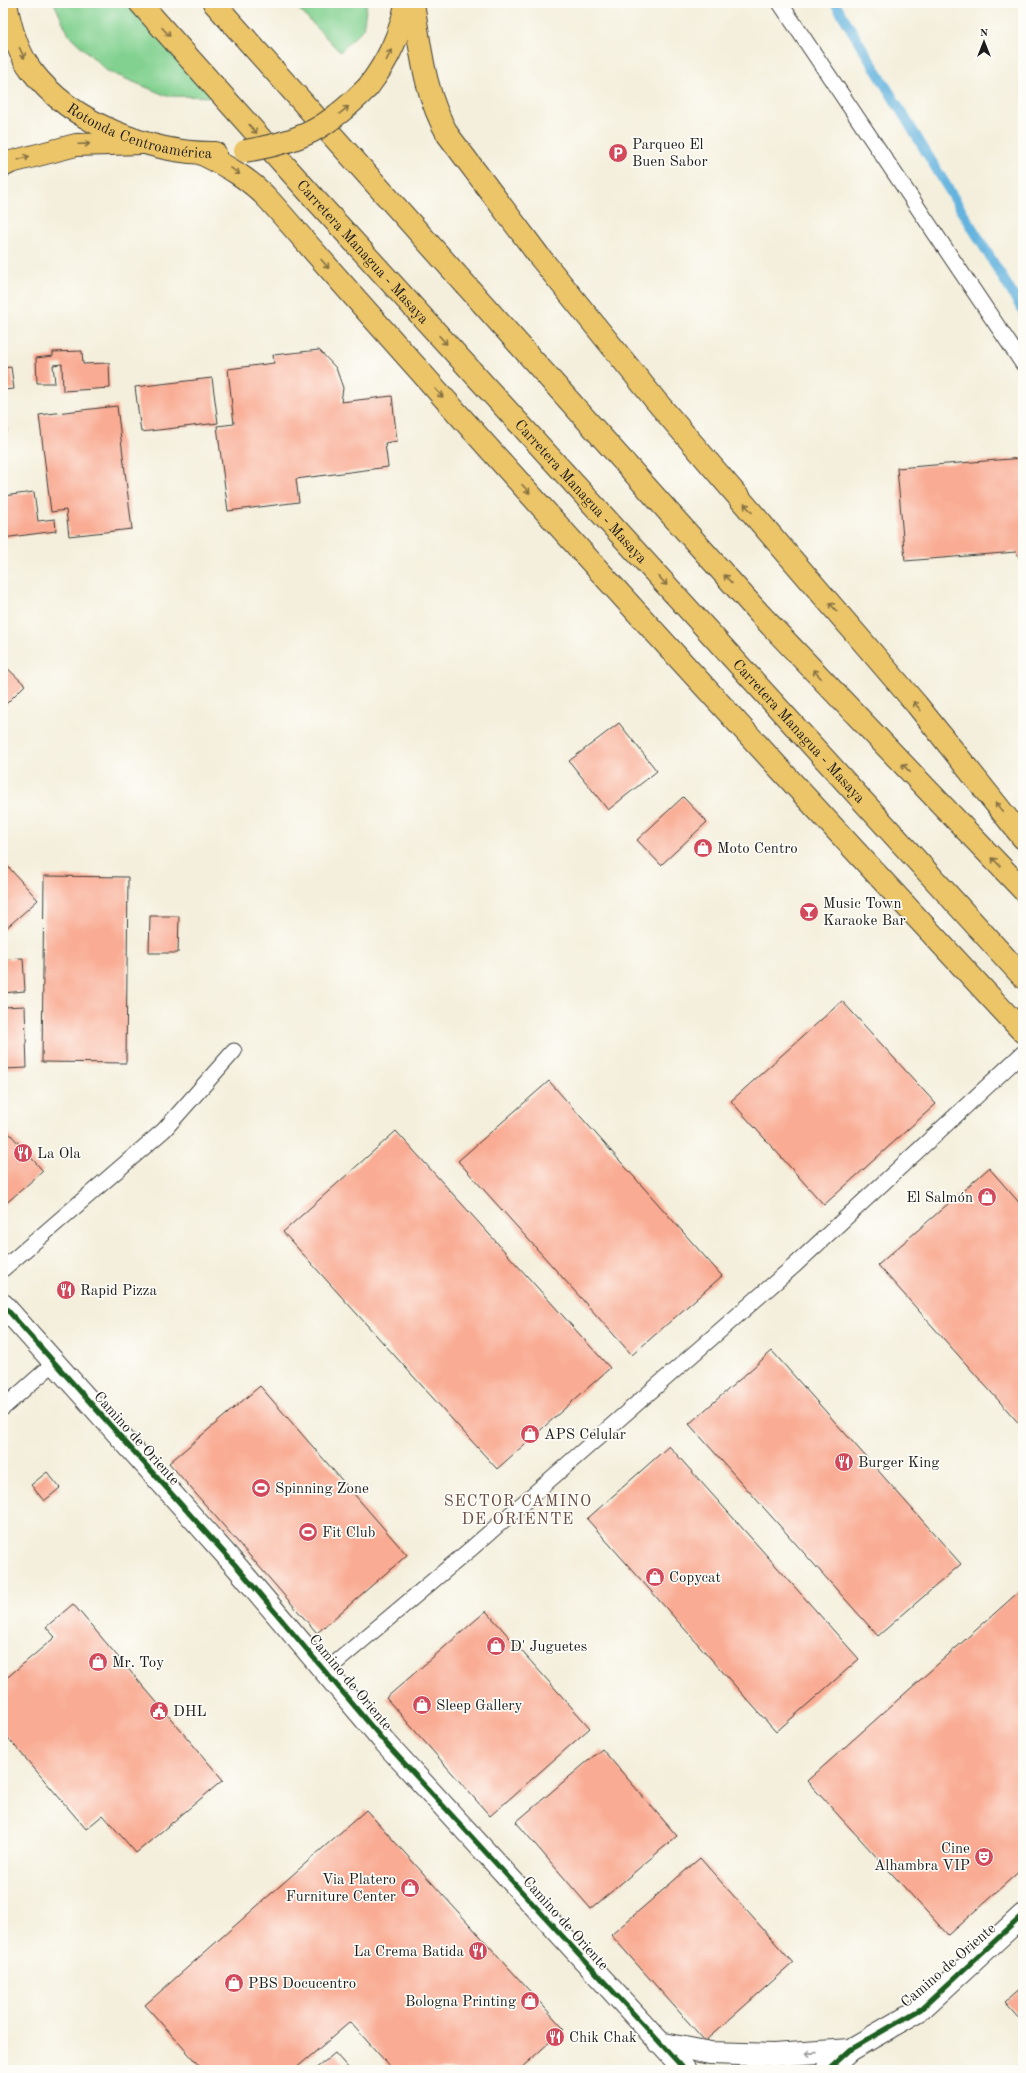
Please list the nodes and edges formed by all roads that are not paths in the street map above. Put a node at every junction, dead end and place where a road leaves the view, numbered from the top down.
1 (6, 3) edge
2 (140, 3) edge
3 (214, 3) edge
4 (406, 3) edge
5 (413, 3) edge
6 (780, 3) edge
7 (142, 144) junction
8 (200, 153) junction
9 (3, 166) edge
10 (1023, 364) edge
11 (1023, 838) edge
12 (1023, 890) edge
13 (1023, 977) edge
14 (1023, 1032) edge
15 (234, 1052) dead end
16 (1023, 1053) edge
17 (3, 1269) edge
18 (3, 1305) edge
19 (54, 1363) junction
20 (3, 1408) edge
21 (326, 1671) junction
22 (1023, 1915) edge
23 (850, 2050) junction
24 (671, 2060) edge
25 (828, 2070) edge

1 -> 7 main road, Rotonda Centroamérica
2 -> 13 main road, Carretera Managua - Masaya
12 -> 3 main road
8 -> 4 main road, Rotonda Centroamérica, bridge
11 -> 5 main road
6 - 10 lane
7 - 8 main road, Rotonda Centroamérica
9 -> 7 main road
8 -> 14 main road
15 - 17 lane
16 - 21 lane
18 - 19 street, Camino de Oriente
19 - 20 lane
19 - 21 street, Camino de Oriente
21 - 24 street, Camino de Oriente
22 - 23 street, Camino de Oriente
23 -> 24 street
23 - 25 street, Camino de Oriente

